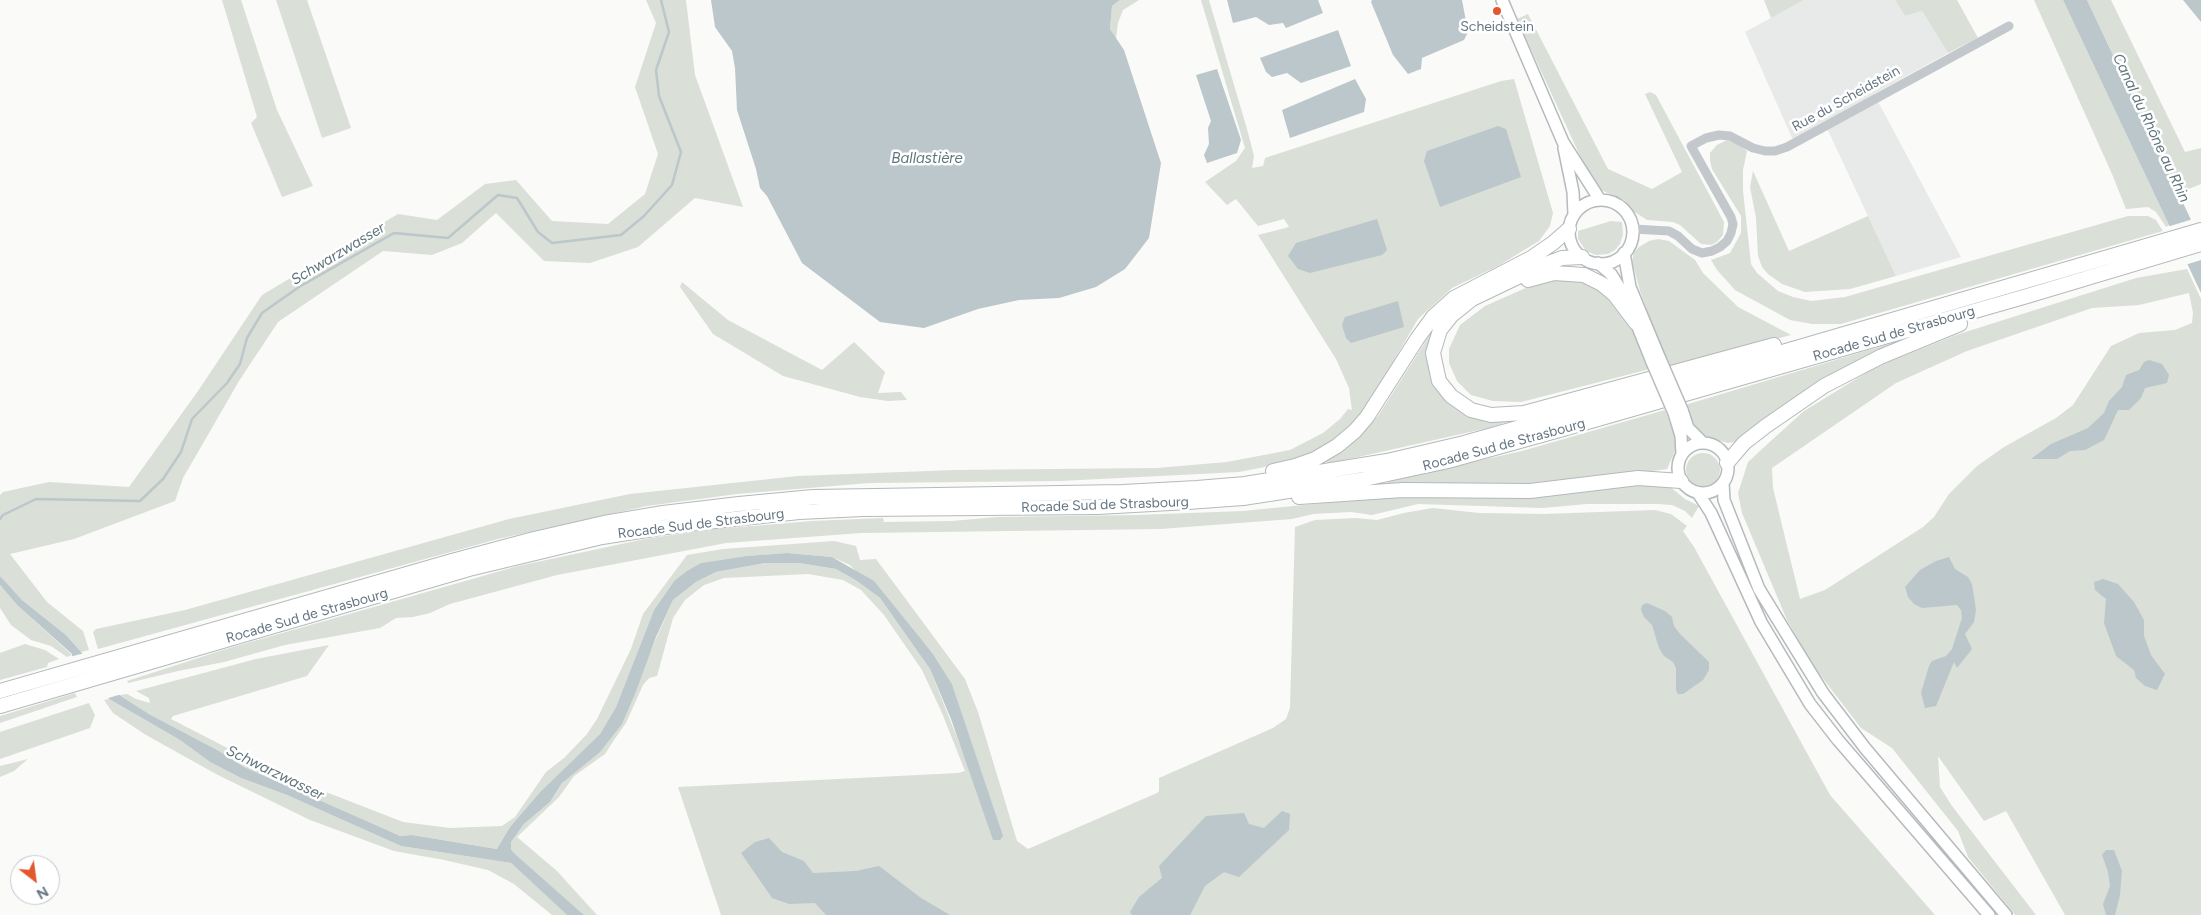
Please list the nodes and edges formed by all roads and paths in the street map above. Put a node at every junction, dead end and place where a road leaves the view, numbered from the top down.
1 (1502, 0) edge
2 (2009, 26) dead end
3 (1563, 142) junction
4 (1600, 200) junction
5 (1574, 214) junction
6 (1569, 229) junction
7 (1633, 229) junction
8 (2201, 230) edge
9 (2201, 244) edge
10 (2166, 247) junction
11 (1624, 253) junction
12 (1582, 257) junction
13 (1598, 263) junction
14 (2027, 296) junction
15 (1636, 323) junction
16 (1876, 324) junction
17 (1656, 361) junction
18 (1647, 380) junction
19 (1678, 412) junction
20 (1703, 443) junction
21 (1682, 454) junction
22 (1727, 463) junction
23 (1681, 481) junction
24 (1723, 483) junction
25 (1197, 488) junction
26 (1698, 493) junction
27 (1243, 498) junction
28 (0, 691) edge
29 (0, 706) edge
30 (1989, 915) edge
31 (2006, 915) edge

1 - 3 main road
2 - 7 street, Rue du Scheidstein
3 - 4 main road
3 - 5 main road
4 - 5 main road
4 - 7 main road
5 - 6 main road
6 - 12 main road
6 - 25 highway
7 - 11 main road
8 - 10 highway, Rocade Sud de Strasbourg
9 - 10 highway, Rocade Sud de Strasbourg
10 - 14 highway, Rocade Sud de Strasbourg
10 - 16 highway, Rocade Sud de Strasbourg
11 - 13 main road
11 - 17 main road
12 - 13 main road
12 - 18 highway
13 - 15 main road
14 - 22 highway
14 - 27 highway, Rocade Sud de Strasbourg
15 - 17 main road
15 - 18 highway
16 - 18 highway
16 - 25 highway, Rocade Sud de Strasbourg
17 - 19 main road, bridge
19 - 20 main road
19 - 21 main road
20 - 21 main road
20 - 22 main road
21 - 23 main road
22 - 24 main road
23 - 26 main road
23 - 27 highway
24 - 26 main road
24 - 31 main road
25 - 28 highway, Rocade Sud de Strasbourg
26 - 30 main road
27 - 29 highway, Rocade Sud de Strasbourg

